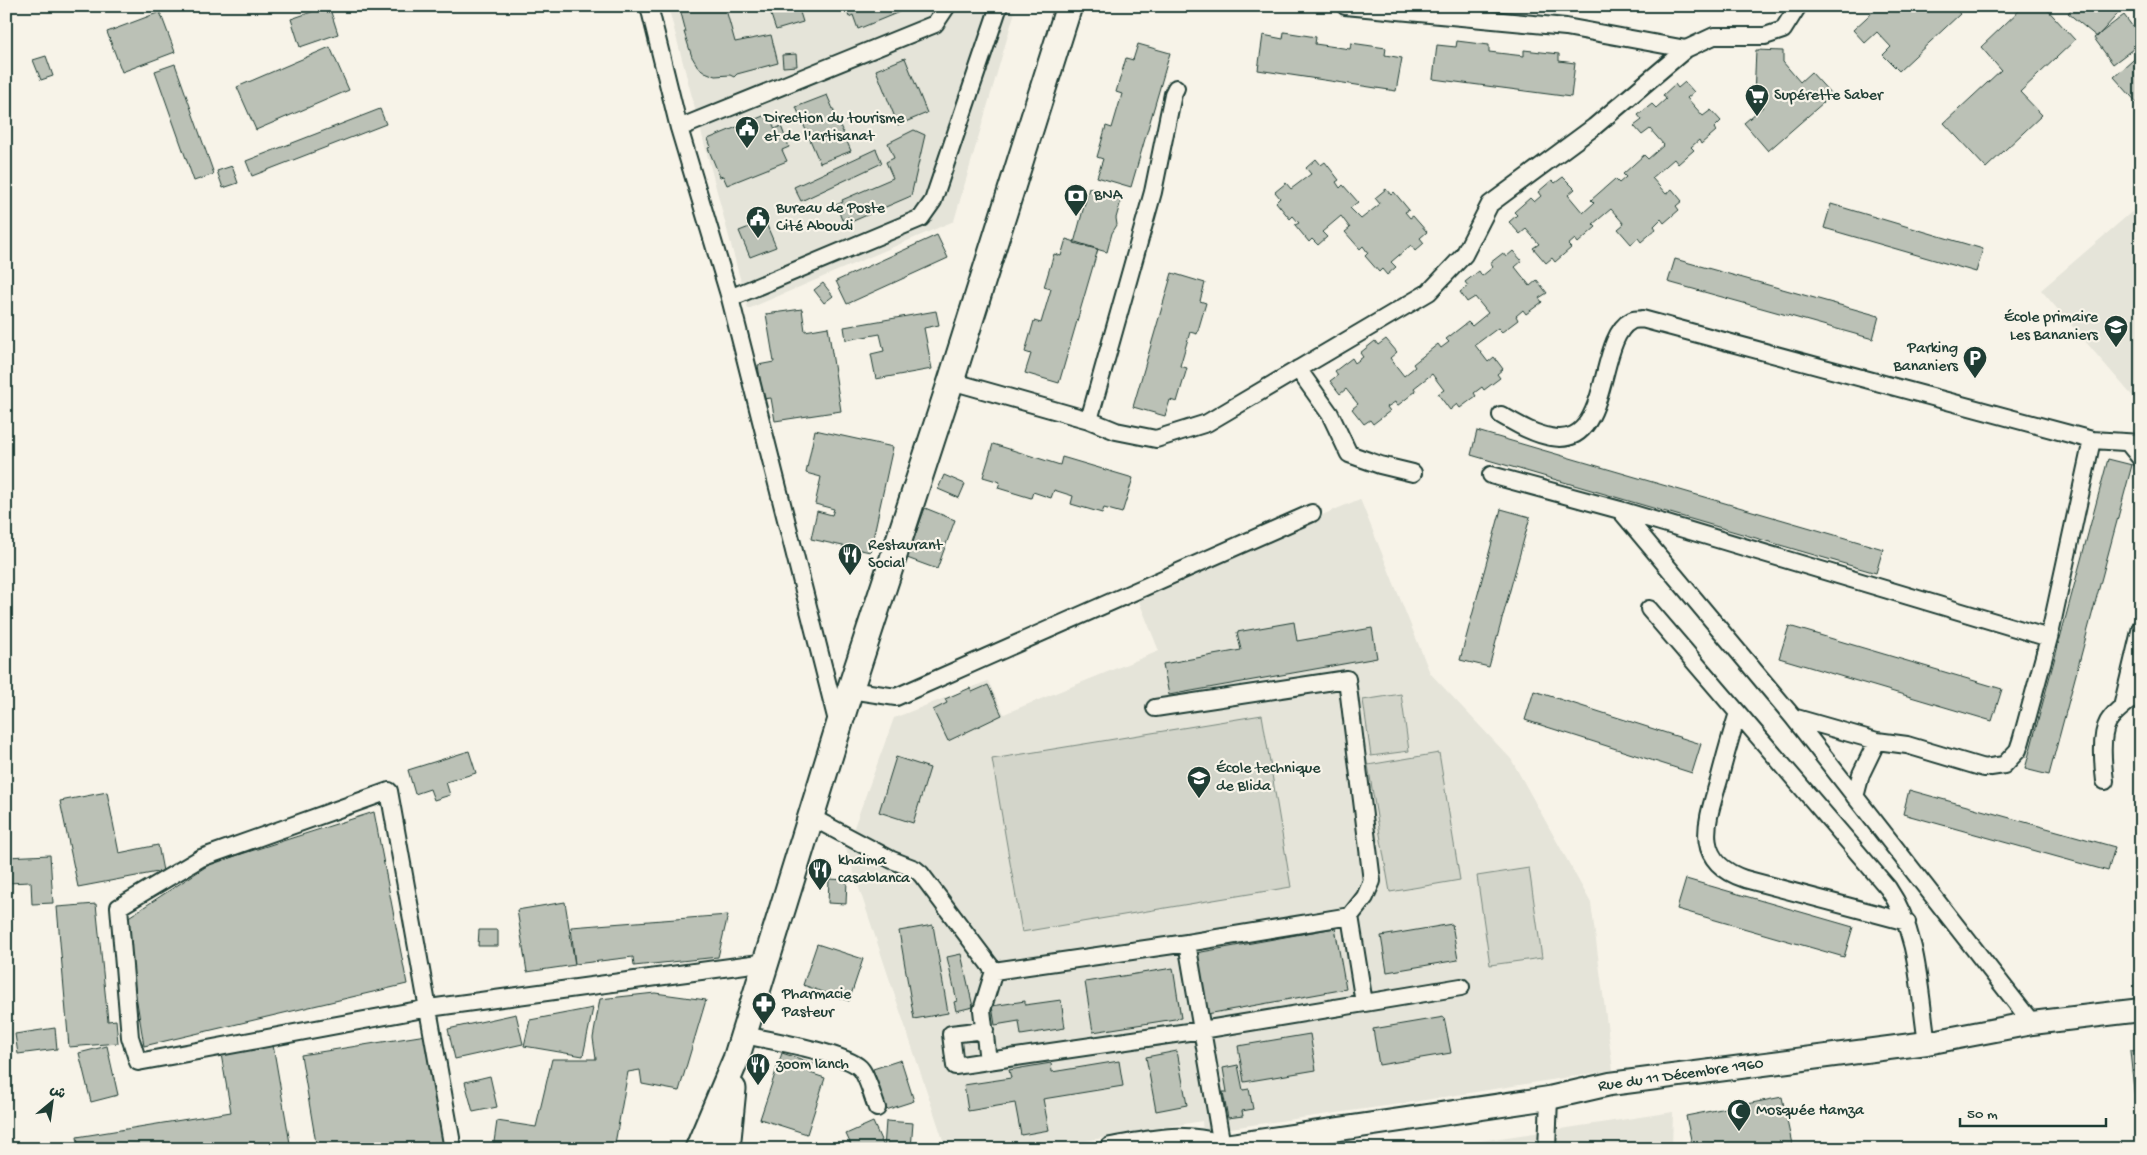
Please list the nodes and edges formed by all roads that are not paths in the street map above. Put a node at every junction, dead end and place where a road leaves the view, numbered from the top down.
1 (649, 6) edge
2 (947, 6) edge
3 (999, 6) edge
4 (1346, 6) edge
5 (1798, 6) edge
6 (1065, 7) edge
7 (1416, 10) edge
8 (1686, 49) junction
9 (1176, 88) dead end
10 (679, 128) junction
11 (730, 298) junction
12 (1298, 369) junction
13 (951, 381) junction
14 (1501, 416) dead end
15 (1090, 420) junction
16 (2092, 440) junction
17 (2134, 443) edge
18 (2141, 459) edge
19 (1413, 473) dead end
20 (1491, 475) dead end
21 (1620, 510) junction
22 (1312, 513) dead end
23 (1649, 609) dead end
24 (2141, 627) edge
25 (2049, 638) junction
26 (850, 690) junction
27 (2141, 692) edge
28 (2122, 707) junction
29 (1154, 708) dead end
30 (1738, 712) junction
31 (1793, 717) junction
32 (838, 728) junction
33 (1877, 741) junction
34 (2105, 781) dead end
35 (1855, 797) junction
36 (811, 817) junction
37 (1350, 916) junction
38 (1906, 922) junction
39 (1187, 943) junction
40 (767, 962) junction
41 (994, 971) junction
42 (1461, 987) dead end
43 (1364, 1004) junction
44 (429, 1008) junction
45 (2141, 1010) edge
46 (2032, 1023) junction
47 (985, 1030) junction
48 (1202, 1030) junction
49 (744, 1035) junction
50 (1927, 1043) junction
51 (736, 1059) junction
52 (988, 1061) junction
53 (1549, 1098) junction
54 (877, 1108) dead end
55 (1215, 1148) edge
56 (453, 1149) edge
57 (698, 1149) edge
58 (727, 1149) edge
59 (1111, 1149) edge
60 (1547, 1149) edge

1 - 10 street
2 - 10 street
3 - 11 street
4 - 7 street
5 - 8 street
6 - 13 main road
7 - 8 street
8 - 12 street
9 - 15 street
10 - 11 street
11 - 32 street
12 - 15 street
12 - 19 street
13 - 15 street
13 - 26 main road
14 - 16 street
16 - 17 street
16 - 25 street
17 - 18 street
20 - 21 street
21 - 25 street
21 - 31 street
22 - 26 street
23 - 30 street
24 - 28 street
25 - 33 street
26 - 32 main road
27 - 28 street
28 - 34 street
29 - 37 street
30 - 38 street
30 - 38 street
31 - 33 street
31 - 35 street
32 - 36 main road
33 - 35 street
35 - 46 street
36 - 40 main road
36 - 41 street
37 - 39 street
37 - 43 street
38 - 50 street
39 - 41 street
39 - 48 street
40 - 44 street
40 - 49 main road
41 - 47 street
42 - 43 street
43 - 48 street
44 - 44 street
44 - 56 street
45 - 46 main road, Rue du 11 Décembre 1960
46 - 50 main road, Rue du 11 Décembre 1960
47 - 52 street
47 - 52 street
48 - 52 street
48 - 55 street
49 - 51 main road
49 - 54 street
50 - 53 main road, Rue du 11 Décembre 1960
51 - 57 main road
51 - 58 main road
53 - 55 main road, Rue du 11 Décembre 1960
53 - 60 street
55 - 59 main road, Rue du 11 Décembre 1960

